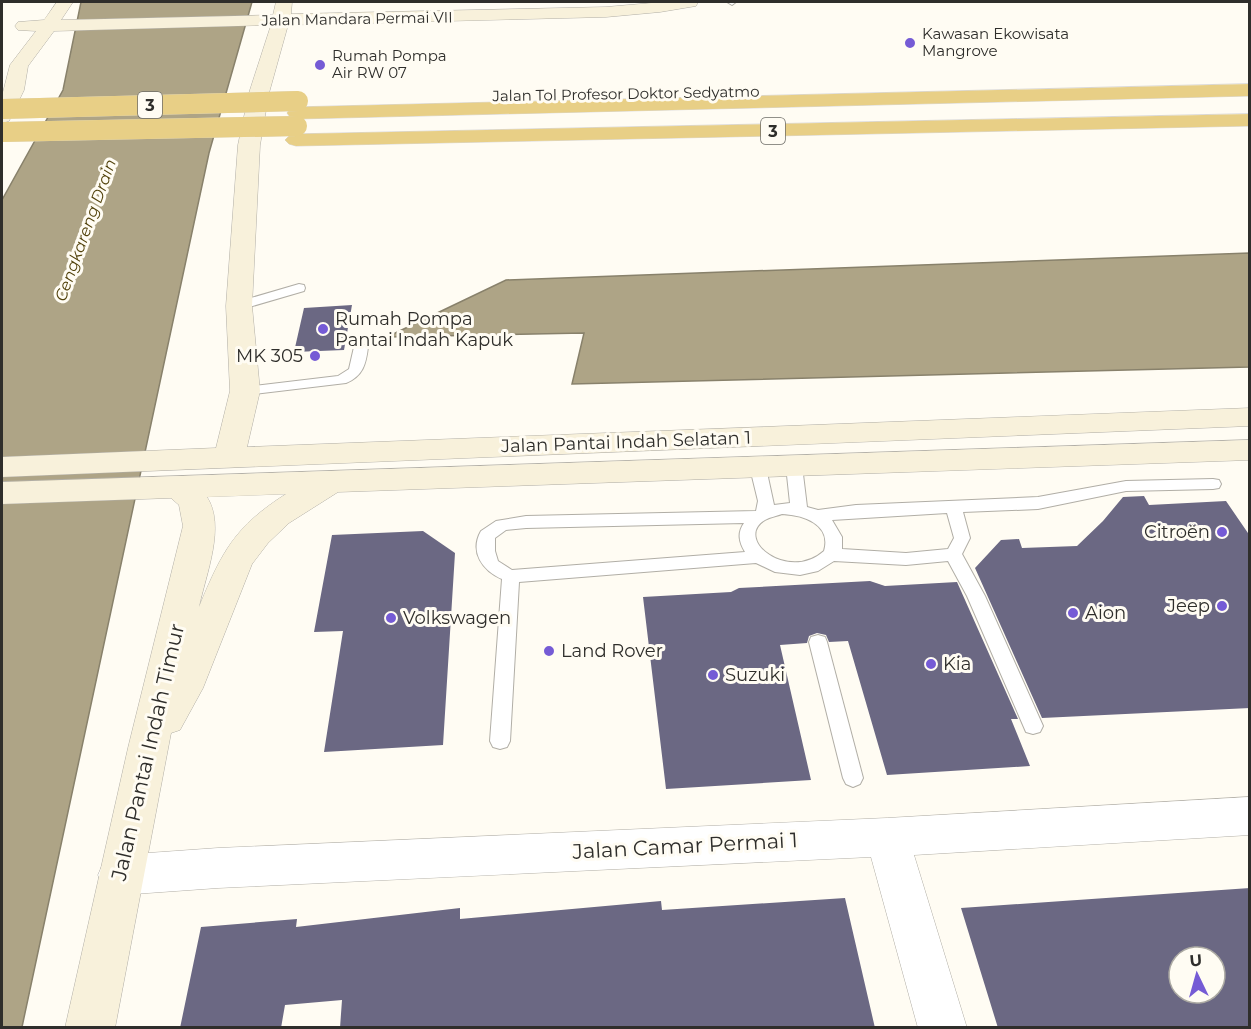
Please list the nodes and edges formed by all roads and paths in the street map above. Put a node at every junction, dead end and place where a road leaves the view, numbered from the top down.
1 (646, 2) edge
2 (690, 2) edge
3 (283, 11) edge
4 (62, 16) edge
5 (314, 20) junction
6 (273, 48) junction
7 (19, 65) junction
8 (1250, 76) edge
9 (1250, 90) edge
10 (1250, 102) edge
11 (2, 109) edge
12 (2, 118) edge
13 (297, 120) junction
14 (1250, 120) edge
15 (2, 132) edge
16 (2, 146) edge
17 (299, 288) dead end
18 (239, 306) junction
19 (362, 347) dead end
20 (246, 392) junction
21 (1250, 417) edge
22 (1250, 450) edge
23 (229, 458) junction
24 (2, 466) edge
25 (794, 466) junction
26 (758, 468) junction
27 (165, 473) junction
28 (334, 480) junction
29 (1213, 484) dead end
30 (2, 493) edge
31 (954, 508) junction
32 (799, 509) junction
33 (761, 515) junction
34 (817, 516) junction
35 (953, 554) junction
36 (831, 555) junction
37 (760, 557) junction
38 (511, 576) junction
39 (818, 642) dead end
40 (1033, 726) dead end
41 (501, 741) dead end
42 (147, 748) junction
43 (854, 778) dead end
44 (1250, 816) edge
45 (887, 837) junction
46 (120, 875) junction
47 (90, 1028) edge
48 (943, 1028) edge

1 - 3 main road, Jalan Mandara Permai VII
2 - 5 main road, Jalan Mandara Permai VII
3 - 4 main road, Jalan Mandara Permai VII
3 - 5 main road, Jalan Mandara Permai VII
3 - 6 main road
4 - 7 main road
4 - 7 main road, Jalan Mandara Permai VII
5 - 6 main road
6 - 18 main road
7 - 12 main road
8 - 13 highway, Jalan Tol Profesor Doktor Sedyatmo / 3
9 - 13 highway, Jalan Tol Profesor Doktor Sedyatmo / 3
10 - 13 highway, Jalan Tol Profesor Doktor Sedyatmo / 3
11 - 13 highway, Jalan Tol Profesor Doktor Sedyatmo / 3, bridge
12 - 13 highway, Jalan Tol Profesor Doktor Sedyatmo / 3
13 - 14 highway, Jalan Tol Profesor Doktor Sedyatmo / 3
13 - 15 highway, Jalan Tol Profesor Doktor Sedyatmo / 3, bridge
13 - 16 highway, Jalan Tol Profesor Doktor Sedyatmo / 3
17 - 18 lane
18 - 20 main road
19 - 20 lane
20 - 23 main road
21 - 23 main road, Jalan Pantai Indah Selatan 1
22 - 25 main road, Jalan Pantai Indah Selatan 1
23 - 27 main road, Jalan Pantai Indah Selatan 1
24 - 27 main road, Jalan Pantai Indah Selatan 1
25 - 26 main road, Jalan Pantai Indah Selatan 1
25 - 32 lane
26 - 28 main road, Jalan Pantai Indah Selatan 1
26 - 33 lane
27 - 28 main road, Jalan Pantai Indah Selatan 1
27 - 30 main road, Jalan Pantai Indah Selatan 1
27 - 42 main road, Jalan Pantai Indah Timur
28 - 42 main road
29 - 31 lane
31 - 34 lane
31 - 35 lane
32 - 33 lane
32 - 34 lane
33 - 37 lane
33 - 38 lane
34 - 36 lane
35 - 36 lane
35 - 40 lane
36 - 37 lane
37 - 38 lane
38 - 41 lane
39 - 43 lane
42 - 46 main road, Jalan Pantai Indah Timur
44 - 45 street, Jalan Camar Permai 1
45 - 46 street, Jalan Camar Permai 1
45 - 48 street
46 - 47 main road, Jalan Pantai Indah Timur

